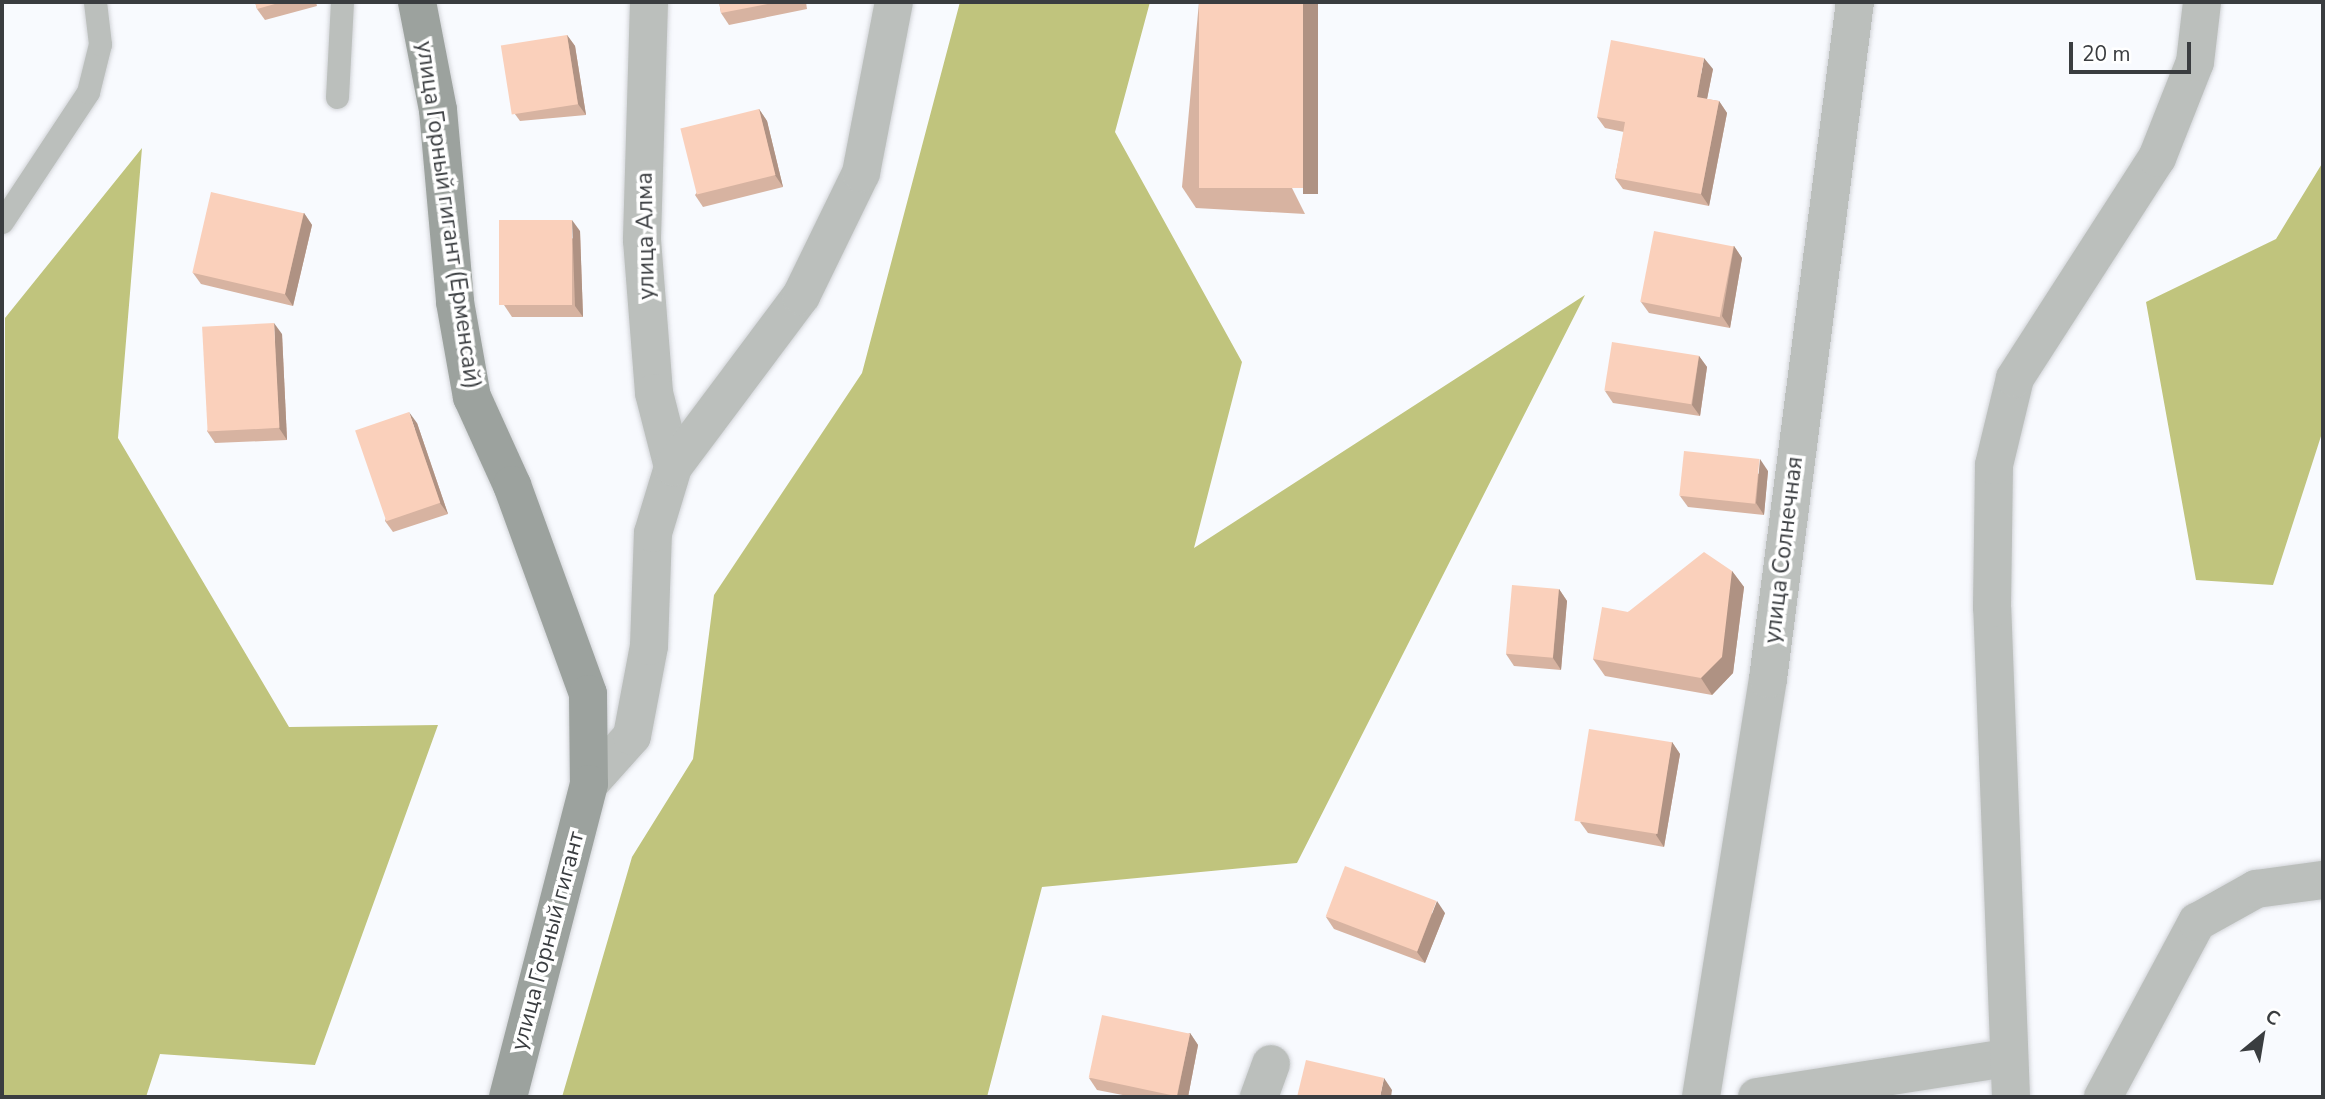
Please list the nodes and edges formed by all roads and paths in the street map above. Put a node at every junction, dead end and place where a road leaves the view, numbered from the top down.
1 (95, 2) edge
2 (342, 2) edge
3 (417, 2) edge
4 (649, 2) edge
5 (894, 2) edge
6 (1855, 2) edge
7 (2202, 2) edge
8 (337, 97) dead end
9 (2, 222) edge
10 (673, 467) junction
11 (589, 785) junction
12 (2323, 880) edge
13 (2007, 1058) junction
14 (508, 1097) edge
15 (1701, 1097) edge
16 (1757, 1097) edge
17 (2011, 1097) edge
18 (2103, 1097) edge

1 - 9 lane
2 - 8 lane
3 - 11 street, улица Горный гигант (Ерменсай)
4 - 10 street, улица Алма
5 - 10 street
6 - 15 street, улица Солнечная
7 - 13 street
10 - 11 street
11 - 14 street, улица Горный гигант
12 - 18 street
13 - 16 street
13 - 17 street

